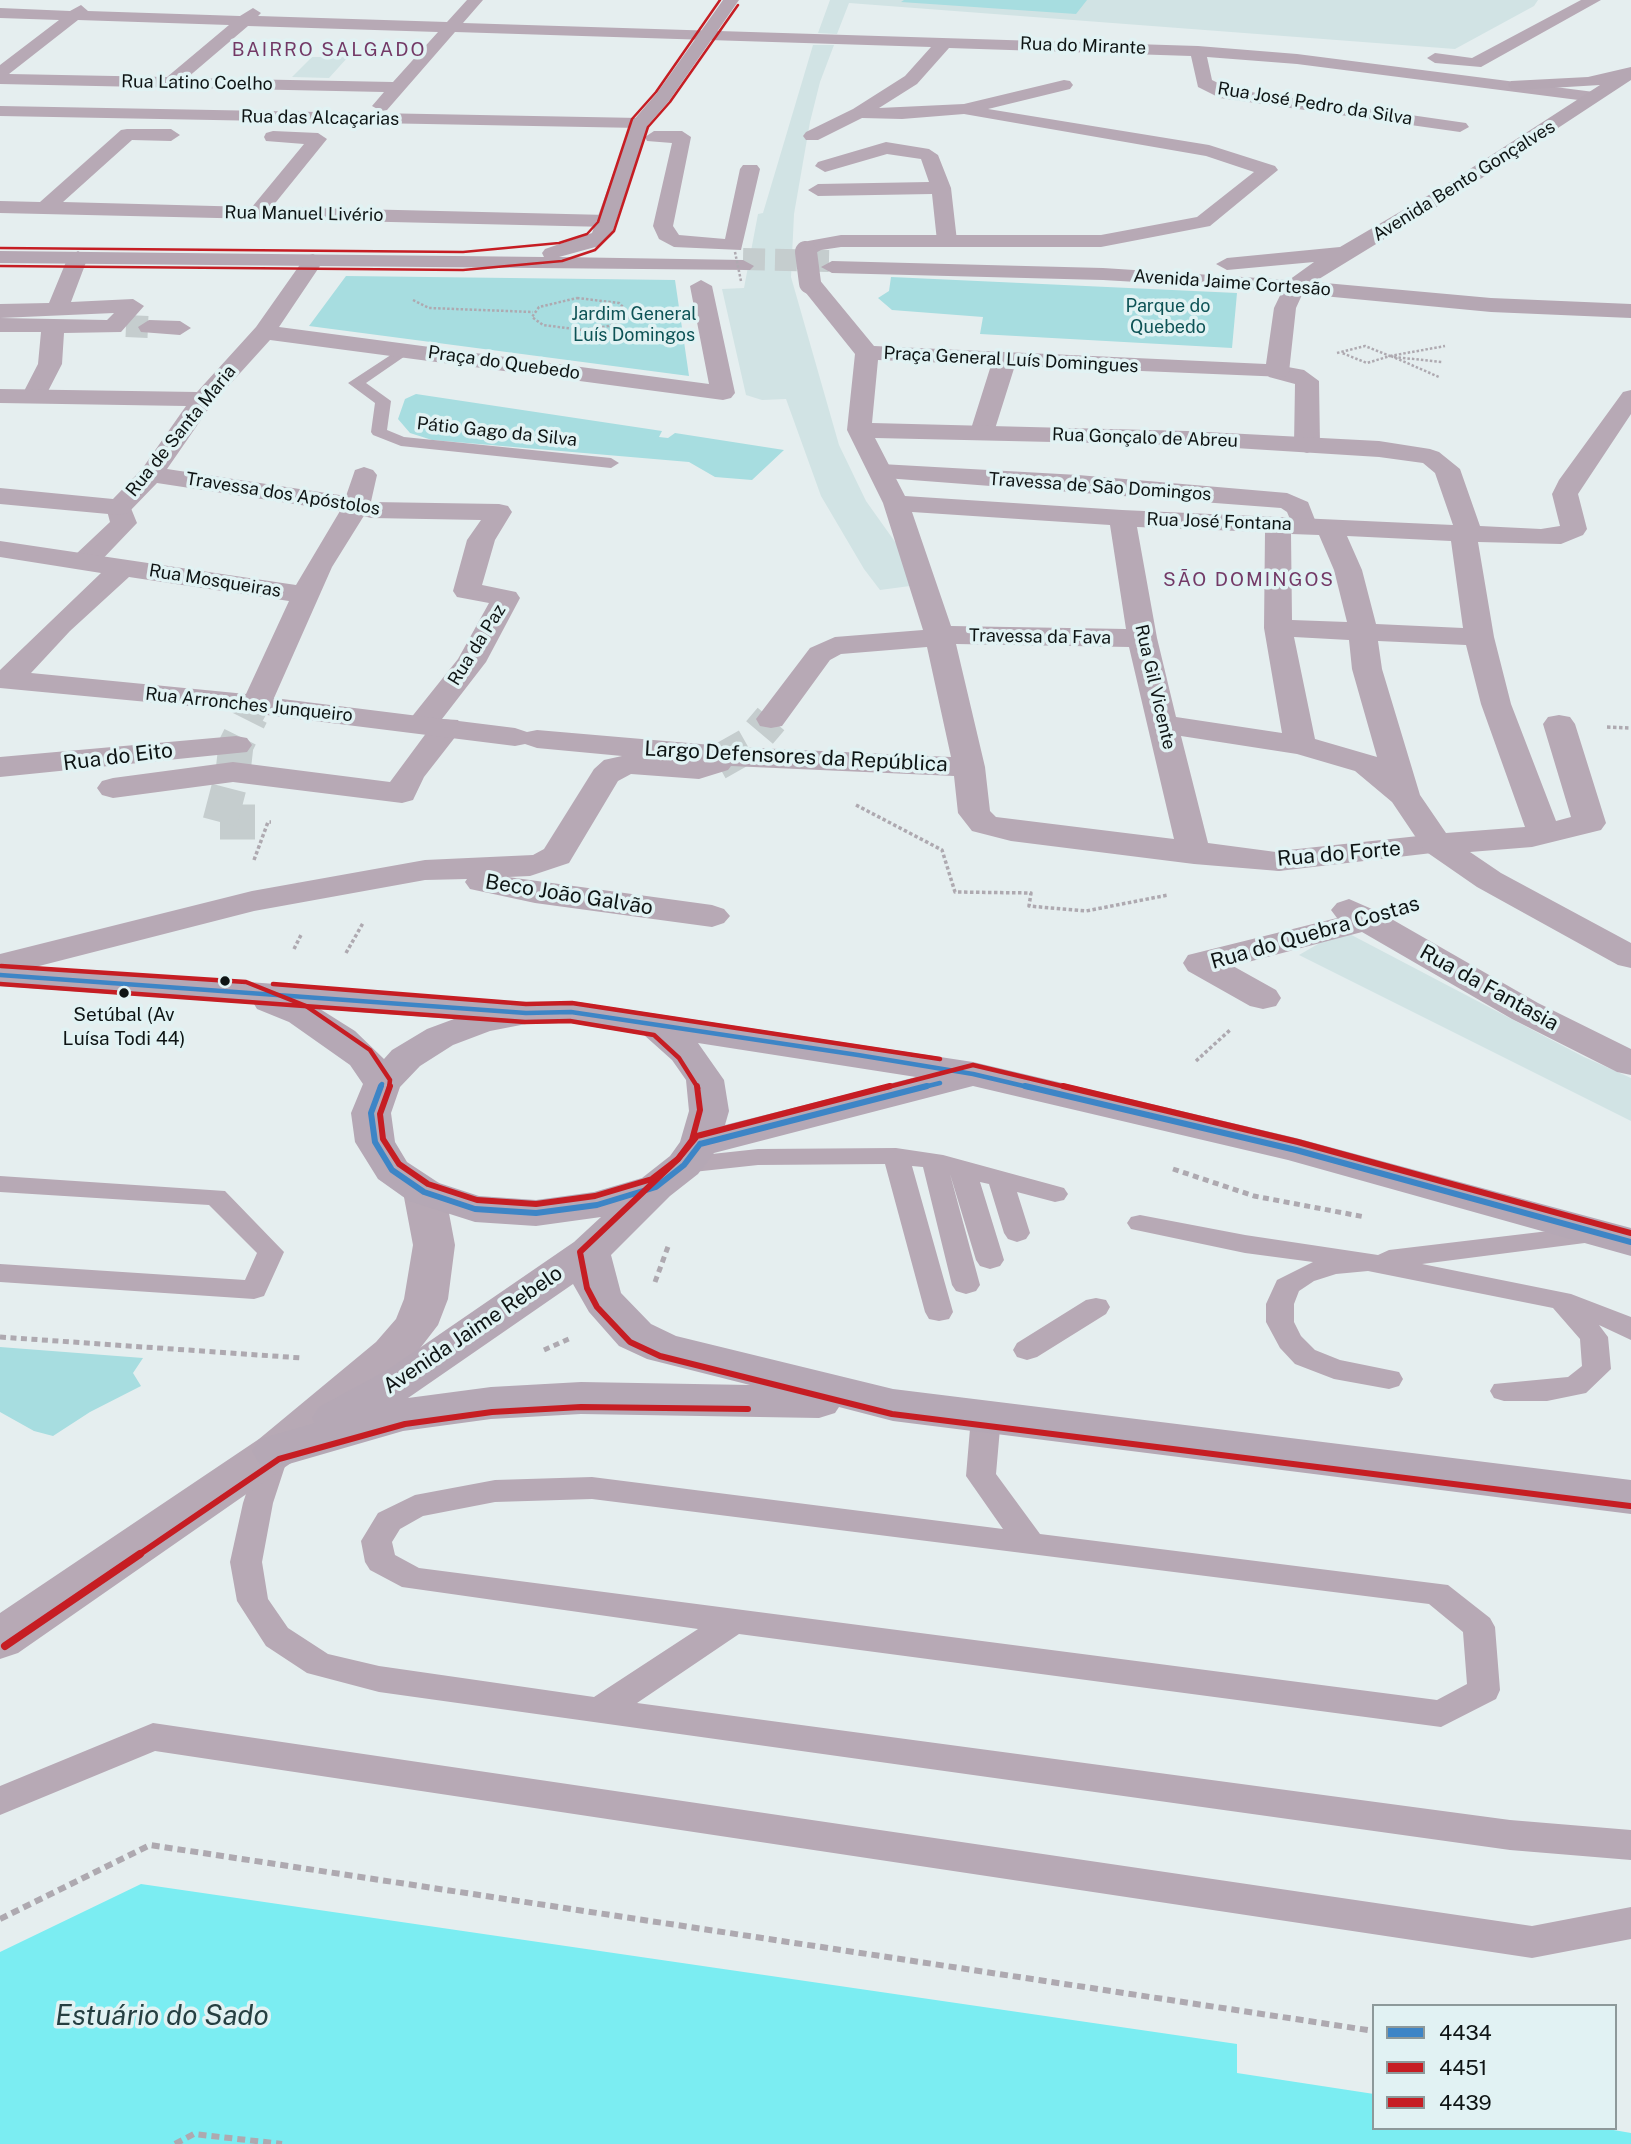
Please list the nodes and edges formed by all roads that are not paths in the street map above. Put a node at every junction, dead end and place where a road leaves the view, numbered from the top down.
1 (94, 0) edge
2 (268, 0) edge
3 (475, 0) edge
4 (731, 0) edge
5 (1593, 0) edge
6 (0, 13) edge
7 (74, 15) junction
8 (244, 20) junction
9 (451, 27) junction
10 (707, 33) junction
11 (946, 41) junction
12 (1329, 45) dead end
13 (1198, 51) junction
14 (1421, 56) dead end
15 (1297, 59) junction
16 (0, 73) edge
17 (1628, 73) edge
18 (0, 79) edge
19 (172, 82) junction
20 (1064, 85) dead end
21 (395, 87) junction
22 (1519, 87) junction
23 (1594, 97) junction
24 (964, 109) junction
25 (0, 111) edge
26 (859, 113) junction
27 (1568, 115) junction
28 (371, 118) junction
29 (1460, 127) dead end
30 (647, 130) junction
31 (195, 135) dead end
32 (812, 136) dead end
33 (250, 137) dead end
34 (825, 166) dead end
35 (750, 169) dead end
36 (941, 188) junction
37 (818, 190) dead end
38 (0, 207) edge
39 (45, 208) junction
40 (257, 214) junction
41 (607, 224) junction
42 (947, 241) junction
43 (0, 257) edge
44 (78, 257) junction
45 (313, 260) junction
46 (463, 261) junction
47 (1362, 264) junction
48 (1197, 267) junction
49 (1301, 281) junction
50 (701, 286) dead end
51 (1415, 287) junction
52 (0, 311) edge
53 (1631, 311) edge
54 (55, 316) junction
55 (0, 325) edge
56 (180, 328) dead end
57 (264, 332) junction
58 (407, 349) junction
59 (867, 353) junction
60 (1005, 359) junction
61 (1277, 372) junction
62 (0, 396) edge
63 (33, 397) junction
64 (1631, 397) edge
65 (203, 399) junction
66 (859, 430) junction
67 (982, 432) junction
68 (1298, 452) junction
69 (611, 463) dead end
70 (881, 472) junction
71 (152, 474) junction
72 (364, 475) dead end
73 (5, 500) edge
74 (896, 503) junction
75 (357, 506) junction
76 (119, 507) junction
77 (499, 512) joint
78 (1122, 518) junction
79 (1304, 526) junction
80 (1469, 533) junction
81 (0, 549) edge
82 (85, 561) junction
83 (124, 567) junction
84 (305, 595) junction
85 (1278, 628) junction
86 (1363, 633) junction
87 (939, 635) junction
88 (1479, 637) junction
89 (1142, 638) junction
90 (4, 679) edge
91 (256, 705) junction
92 (771, 719) tunnel mouth
93 (1164, 724) junction
94 (1559, 724) dead end
95 (434, 725) junction
96 (516, 738) joint
97 (1300, 745) junction
98 (235, 758) junction
99 (717, 763) tunnel mouth
100 (0, 767) edge
101 (969, 768) junction
102 (113, 788) dead end
103 (1404, 795) junction
104 (1544, 834) junction
105 (1050, 836) joint
106 (1437, 844) junction
107 (1194, 854) junction
108 (425, 870) junction
109 (1359, 915) joint
110 (712, 916) dead end
111 (1631, 957) edge
112 (0, 965) edge
113 (0, 975) edge
114 (245, 991) junction
115 (1263, 998) dead end
116 (526, 1013) junction
117 (658, 1027) junction
118 (1631, 1064) edge
119 (973, 1074) junction
120 (382, 1084) junction
121 (896, 1156) junction
122 (934, 1161) junction
123 (680, 1165) junction
124 (964, 1170) junction
125 (1000, 1179) junction
126 (0, 1184) edge
127 (424, 1192) junction
128 (1055, 1194) dead end
129 (1017, 1233) dead end
130 (1144, 1233) dead end
131 (1617, 1238) edge
132 (589, 1252) junction
133 (990, 1260) dead end
134 (1368, 1262) junction
135 (0, 1273) edge
136 (966, 1285) dead end
137 (1561, 1300) junction
138 (1096, 1307) dead end
139 (939, 1312) dead end
140 (1631, 1331) edge
141 (1027, 1350) dead end
142 (1390, 1379) dead end
143 (1504, 1391) dead end
144 (893, 1405) junction
145 (986, 1417) junction
146 (275, 1451) junction
147 (1631, 1497) edge
148 (1031, 1544) junction
149 (734, 1621) junction
150 (0, 1639) edge
151 (599, 1712) junction
152 (0, 1801) edge
153 (1631, 1845) edge
154 (1631, 1923) edge

1 - 7 street
2 - 8 street
3 - 9 street
4 - 10 main road
5 - 14 street
6 - 7 street, Rua do Mirante
7 - 8 street, Rua do Mirante
7 - 16 street
8 - 9 street, Rua do Mirante
8 - 19 street
9 - 10 street, Rua do Mirante
9 - 21 street
10 - 11 street, Rua do Mirante
10 - 30 main road
11 - 13 street, Rua do Mirante
11 - 26 street
12 - 15 street
13 - 15 street, Rua do Mirante
13 - 29 street, Rua José Pedro da Silva
15 - 22 street, Rua do Mirante
17 - 22 main road
17 - 23 main road, Avenida Bento Gonçalves
18 - 19 street, Rua Latino Coelho
19 - 21 street, Rua Latino Coelho
20 - 24 street
21 - 28 street
22 - 23 street, Rua do Mirante
22 - 27 main road
23 - 27 main road, Avenida Bento Gonçalves
24 - 26 street
24 - 42 street, Praça General Luís Domingues
25 - 28 street, Rua das Alcaçarias
26 - 32 street
27 - 47 main road, Avenida Bento Gonçalves
28 - 30 street, Rua das Alcaçarias
30 - 35 street, Rua das Alcaçarias
30 - 41 main road
30 - 46 main road
31 - 39 street
33 - 40 street
34 - 36 street
36 - 37 street
36 - 42 street
38 - 39 street, Rua Manuel Livério
39 - 40 street, Rua Manuel Livério
40 - 41 street, Rua Manuel Livério
41 - 46 main road
42 - 59 street, Praça General Luís Domingues, bridge
43 - 44 main road
44 - 45 main road
44 - 54 street
45 - 46 main road
45 - 57 street
47 - 48 main road
47 - 49 main road, Avenida Bento Gonçalves
47 - 51 main road
48 - 49 main road, Avenida Jaime Cortesão
48 - 49 main road, Avenida Jaime Cortesão
49 - 51 main road, Avenida Jaime Cortesão
49 - 53 main road, Avenida Jaime Cortesão
49 - 61 street
50 - 58 street, Praça do Quebedo
51 - 53 main road, Avenida Jaime Cortesão
52 - 54 street
54 - 55 street
54 - 56 street
54 - 63 street
57 - 58 street, Praça do Quebedo
57 - 65 street, Rua de Santa Maria
58 - 69 lane, Pátio Gago da Silva
59 - 60 street, Praça General Luís Domingues
59 - 66 street
60 - 61 street, Praça General Luís Domingues
60 - 67 street
61 - 68 street
62 - 63 street
63 - 65 street
64 - 80 street, Rua José Fontana
65 - 71 street, Rua de Santa Maria
66 - 67 street, Rua Gonçalo de Abreu
66 - 70 street
67 - 68 street, Rua Gonçalo de Abreu
68 - 80 street, Rua Gonçalo de Abreu
70 - 74 street
70 - 79 street, Travessa de São Domingos
71 - 75 street, Travessa dos Apóstolos
71 - 76 street, Rua de Santa Maria
72 - 75 street
73 - 76 street
74 - 78 street, Rua José Fontana
74 - 87 street
75 - 77 street, Travessa dos Apóstolos
75 - 84 street
76 - 82 street, Rua de Santa Maria
77 - 95 street, Rua da Paz
78 - 79 street, Rua José Fontana
78 - 89 street, Rua Gil Vicente
79 - 80 street, Rua José Fontana
79 - 85 street
79 - 86 street, Travessa de São Domingos
80 - 88 street
81 - 82 street, Rua Mosqueiras
82 - 83 street, Rua Mosqueiras
83 - 84 street, Rua Mosqueiras
83 - 90 street
84 - 91 street
85 - 86 street
85 - 97 street
86 - 88 street
86 - 103 street, Travessa de São Domingos
87 - 89 street, Travessa da Fava
87 - 92 street, Travessa da Fava
87 - 101 street
88 - 104 street
89 - 93 street, Rua Gil Vicente
90 - 91 street, Rua Arronches Junqueiro
91 - 95 street, Rua Arronches Junqueiro
93 - 97 street
93 - 107 street, Rua Gil Vicente
94 - 104 street, Rua do Forte
95 - 96 street, Rua Arronches Junqueiro
95 - 98 street
96 - 101 street, Largo Defensores da República
97 - 103 street
98 - 100 street, Rua do Eito
98 - 102 street
99 - 108 street
101 - 105 street, Largo Defensores da República
103 - 106 street
104 - 106 street, Rua do Forte
105 - 107 street, Rua do Forte
106 - 107 street, Rua do Forte
106 - 111 street
108 - 110 street, Beco João Galvão
108 - 112 street
109 - 115 street, Rua do Quebra Costas
109 - 118 street, Rua da Fantasia
113 - 114 main road
114 - 116 main road
114 - 120 main road
116 - 117 main road
116 - 120 main road
117 - 119 main road
117 - 123 main road
119 - 123 main road
119 - 131 main road
120 - 127 main road
121 - 122 lane
121 - 123 lane
121 - 139 lane
122 - 124 lane
122 - 136 lane
123 - 127 main road
123 - 132 main road, Avenida Jaime Rebelo
124 - 125 lane
124 - 133 lane
125 - 128 lane
125 - 129 lane
126 - 135 lane
127 - 146 street, Avenida Jaime Rebelo
130 - 134 lane
131 - 134 lane
132 - 144 main road
132 - 146 main road, Avenida Jaime Rebelo
134 - 137 lane
134 - 142 lane
137 - 140 lane
137 - 143 lane
138 - 141 lane
144 - 145 main road
144 - 146 main road
145 - 147 main road
145 - 148 lane
146 - 150 street, Avenida Jaime Rebelo
146 - 151 lane
148 - 149 lane
148 - 149 lane
149 - 151 lane
151 - 153 lane
152 - 154 lane

